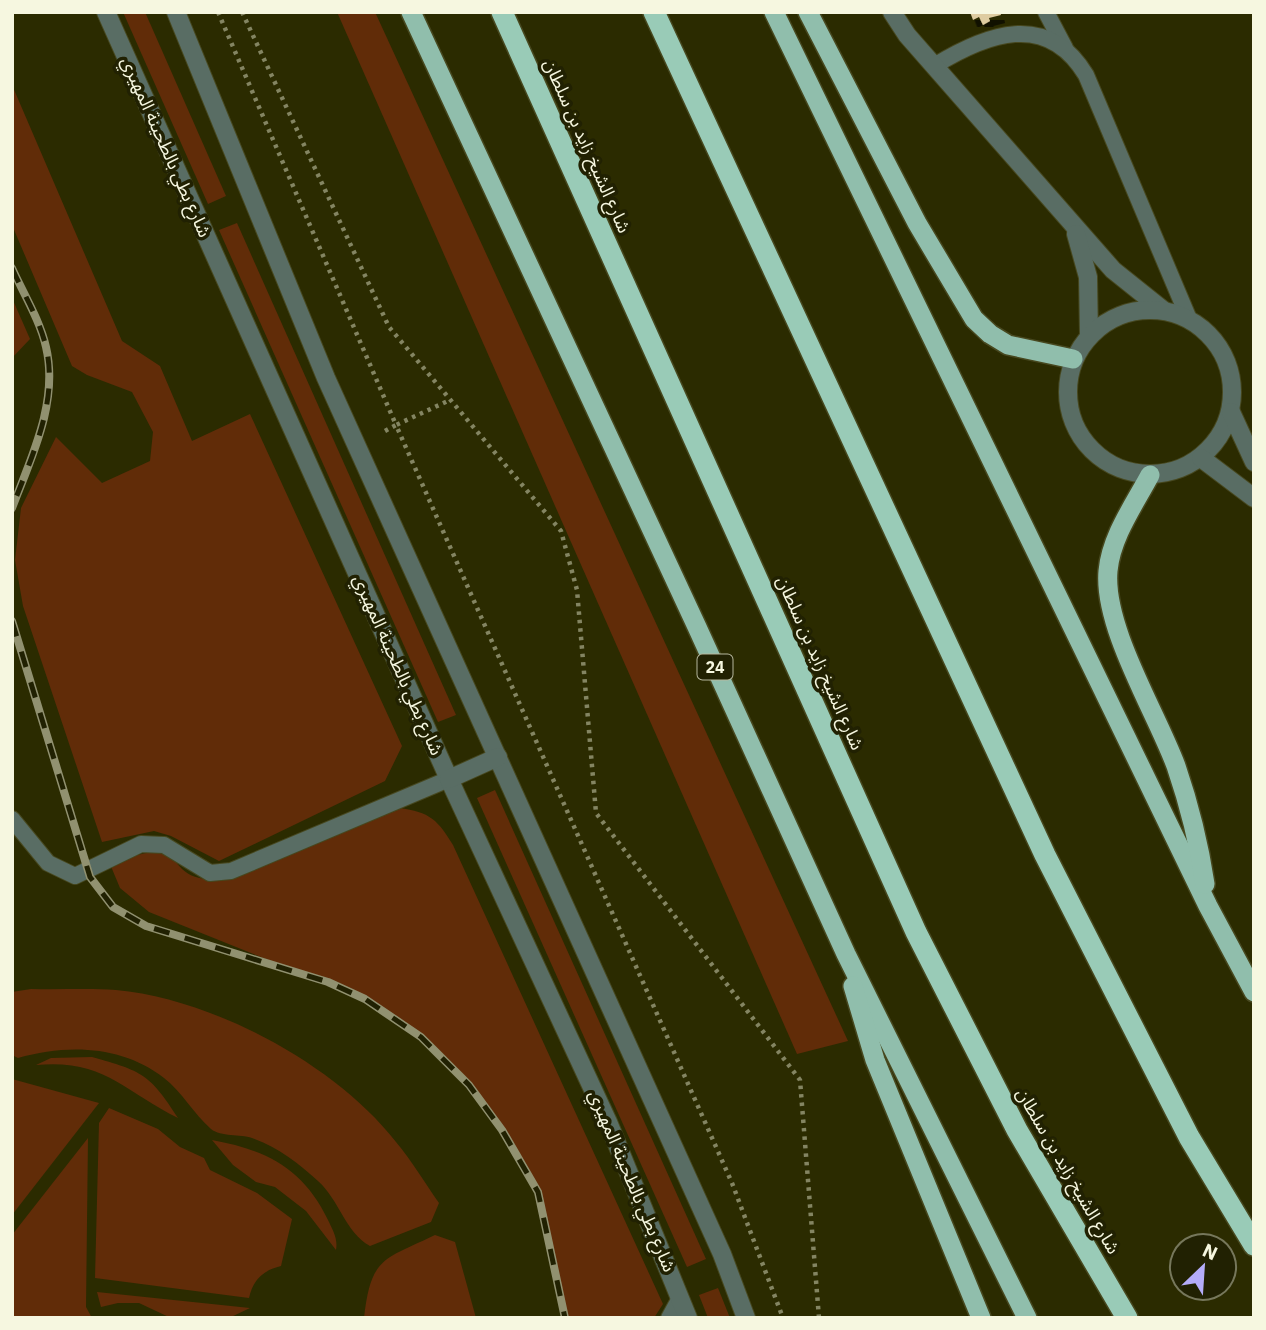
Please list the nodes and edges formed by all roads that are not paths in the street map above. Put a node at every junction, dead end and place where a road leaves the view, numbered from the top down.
1 (106, 12) edge
2 (176, 12) edge
3 (411, 12) edge
4 (502, 12) edge
5 (654, 12) edge
6 (774, 12) edge
7 (808, 12) edge
8 (892, 12) edge
9 (1046, 12) edge
10 (1066, 50) junction
11 (934, 66) junction
12 (1071, 221) junction
13 (1163, 310) junction
14 (1189, 319) junction
15 (1089, 336) junction
16 (1073, 359) junction
17 (1230, 412) junction
18 (1201, 458) junction
19 (1254, 461) edge
20 (1150, 475) junction
21 (1254, 498) edge
22 (498, 757) junction
23 (449, 779) junction
24 (12, 819) edge
25 (1208, 906) junction
26 (846, 954) junction
27 (1254, 992) edge
28 (1254, 1245) edge
29 (680, 1298) junction
30 (669, 1318) edge
31 (688, 1318) edge
32 (746, 1318) edge
33 (981, 1318) edge
34 (1027, 1318) edge
35 (1127, 1318) edge

1 - 23 street, شارع بطي بالطحينة المهيري
2 - 22 street
3 - 26 highway, 24
4 - 35 highway, شارع الشيخ زايد بن سلطان
5 - 28 highway
6 - 25 highway
7 - 16 highway
8 - 11 street
9 - 10 lane
10 - 11 lane
10 - 14 lane
11 - 12 street
12 - 13 street
12 - 15 street
13 - 14 street
13 - 15 street
14 - 17 street
15 - 16 street
16 - 20 street
17 - 18 street
17 - 19 street
18 - 20 street
18 - 21 street
20 - 25 highway
22 - 23 street
22 - 32 street
23 - 24 lane
23 - 29 street, شارع بطي بالطحينة المهيري
25 - 27 highway
26 - 33 highway
26 - 34 highway, 24
29 - 30 lane
29 - 31 street, شارع بطي بالطحينة المهيري

